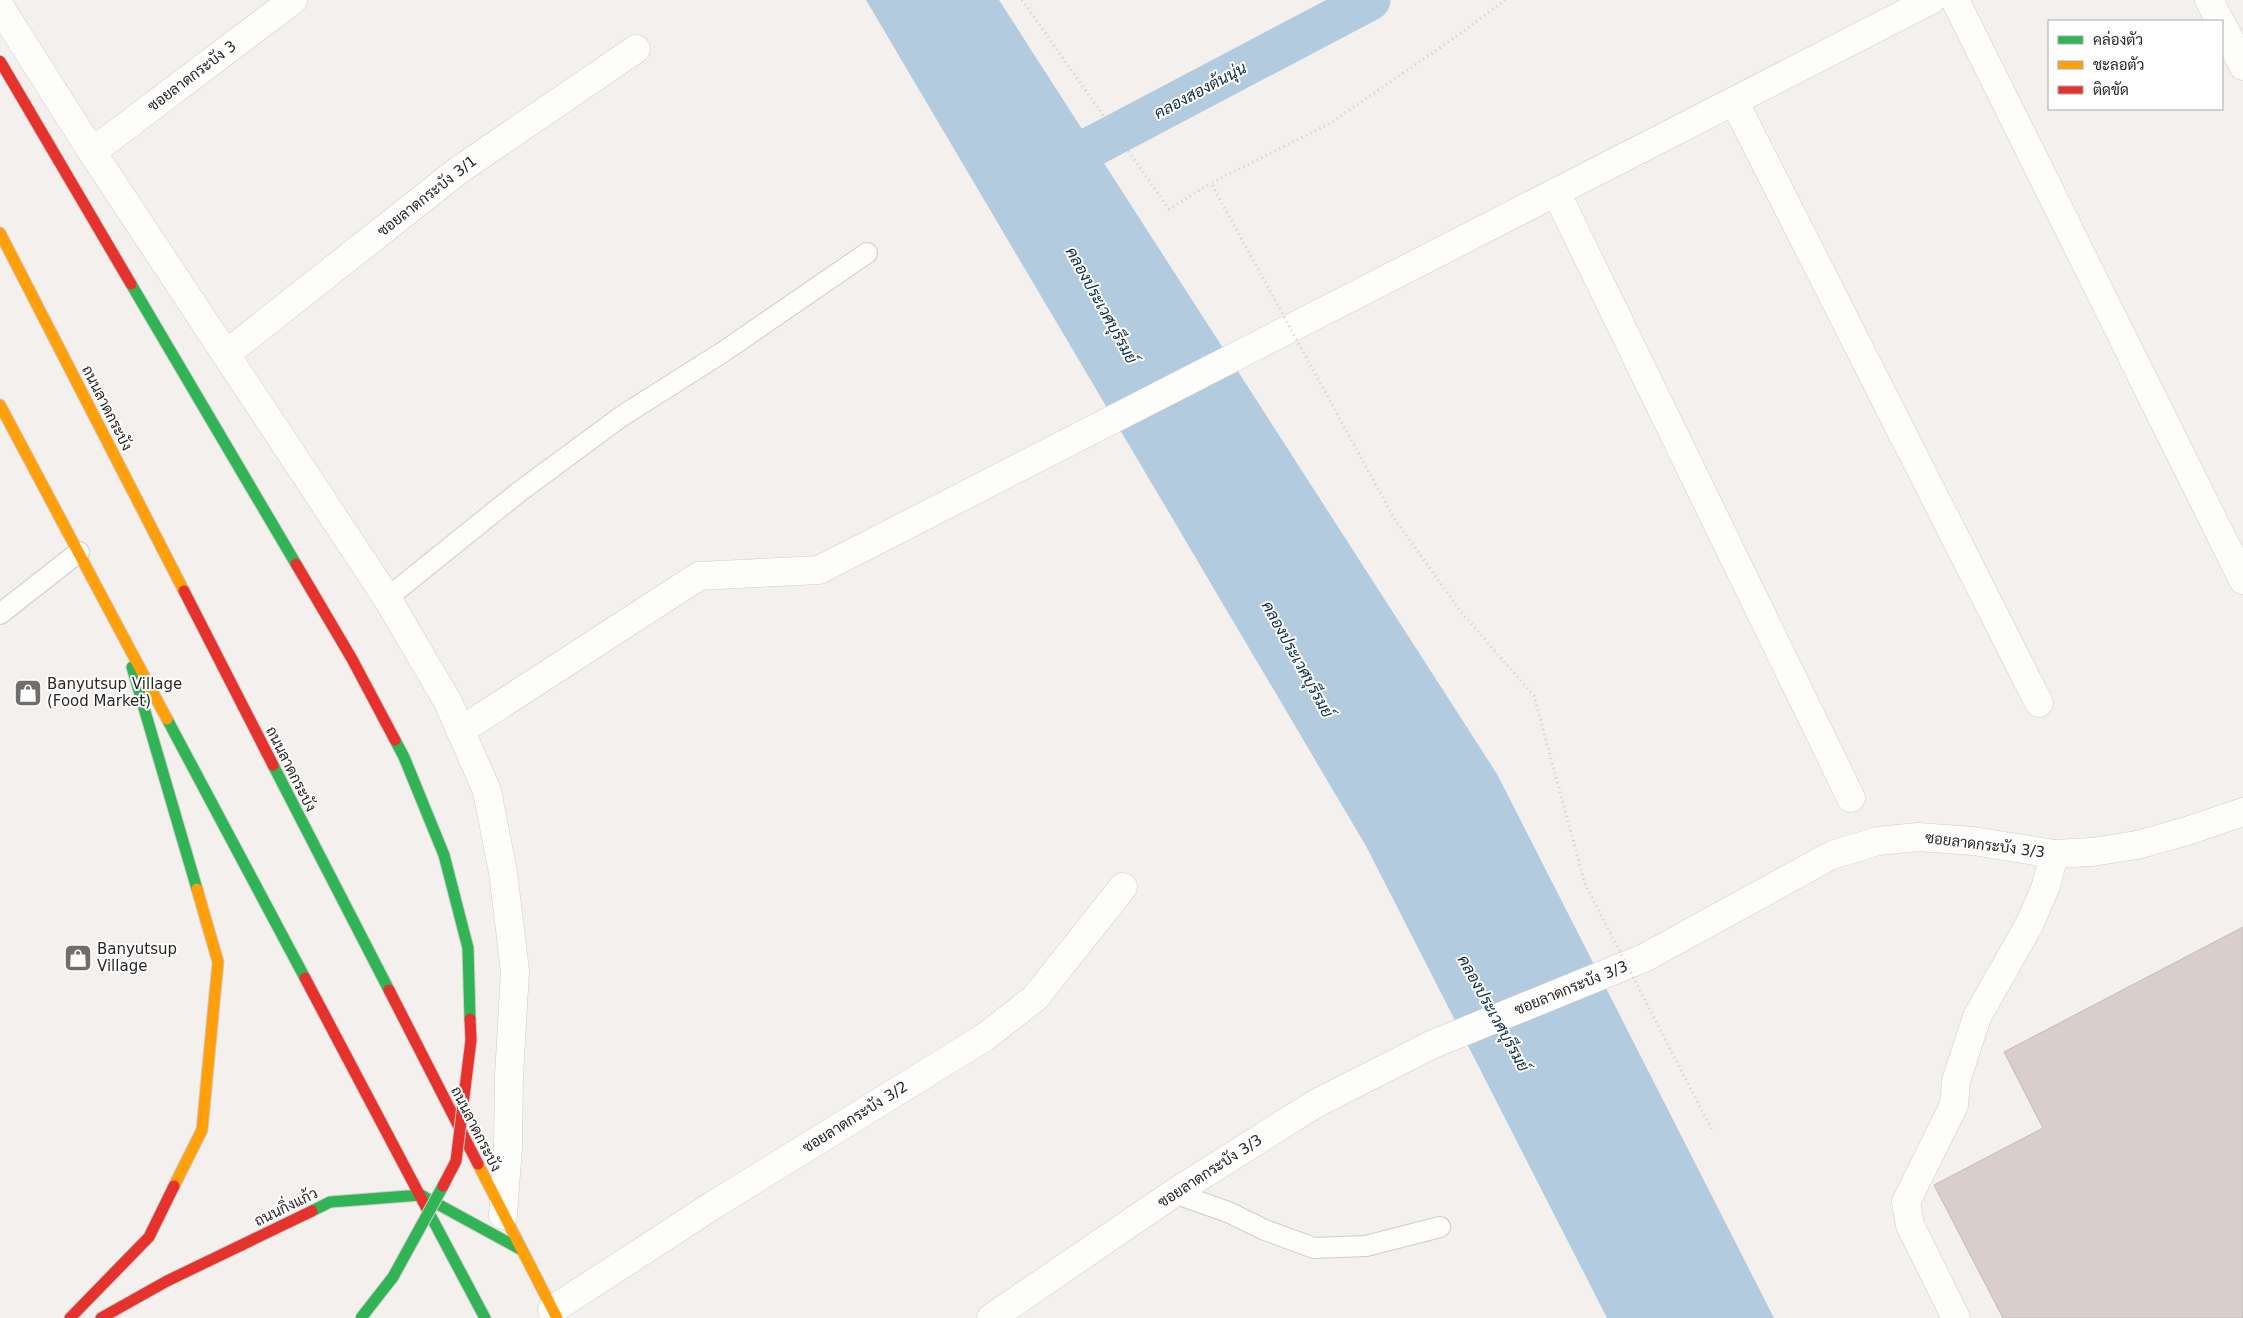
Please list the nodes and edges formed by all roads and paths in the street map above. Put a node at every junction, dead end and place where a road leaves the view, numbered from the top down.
1 (293, 0) edge
2 (1022, 0) edge
3 (1505, 0) edge
4 (1931, 0) edge
5 (1955, 0) edge
6 (2209, 0) edge
7 (0, 8) edge
8 (2219, 20) edge
9 (2223, 27) edge
10 (636, 49) dead end
11 (0, 61) edge
12 (2243, 66) edge
13 (1734, 101) junction
14 (92, 152) junction
15 (1211, 183) junction
16 (1556, 192) junction
17 (0, 233) edge
18 (867, 253) dead end
19 (226, 354) junction
20 (2, 416) edge
21 (79, 552) junction
22 (2243, 580) edge
23 (386, 598) junction
24 (0, 614) edge
25 (124, 638) junction
26 (2039, 703) dead end
27 (460, 731) junction
28 (1851, 798) dead end
29 (2243, 812) edge
30 (2054, 854) junction
31 (1123, 887) dead end
32 (1712, 1130) dead end
33 (1174, 1193) junction
34 (421, 1195) junction
35 (503, 1215) junction
36 (1440, 1228) dead end
37 (520, 1249) junction
38 (554, 1314) edge
39 (106, 1317) edge
40 (70, 1318) edge
41 (361, 1318) edge
42 (485, 1318) edge
43 (991, 1318) edge
44 (1956, 1318) edge

1 - 14 street, ซอยลาดกระบัง 3
2 - 15 path
3 - 15 path, bridge
4 - 13 street
5 - 22 street
6 - 8 street
7 - 14 street
9 - 12 street
10 - 19 street, ซอยลาดกระบัง 3/1
11 - 41 main road, bridge
13 - 16 street
13 - 26 street
14 - 19 street
15 - 32 path, bridge
16 - 27 street
16 - 28 street
17 - 35 main road, ถนนลาดกระบัง
18 - 23 lane
19 - 23 street
20 - 21 main road
21 - 24 lane
21 - 25 main road
23 - 27 street
25 - 34 main road
25 - 40 main road
27 - 35 street
29 - 30 street, ซอยลาดกระบัง 3/3
30 - 33 street, ซอยลาดกระบัง 3/3
30 - 44 street
31 - 38 street, ซอยลาดกระบัง 3/2
33 - 36 lane
33 - 43 street, ซอยลาดกระบัง 3/3
34 - 37 main road
34 - 39 main road, ถนนกิ่งแก้ว
34 - 42 main road
35 - 37 main road, ถนนลาดกระบัง
37 - 38 main road, ถนนลาดกระบัง

